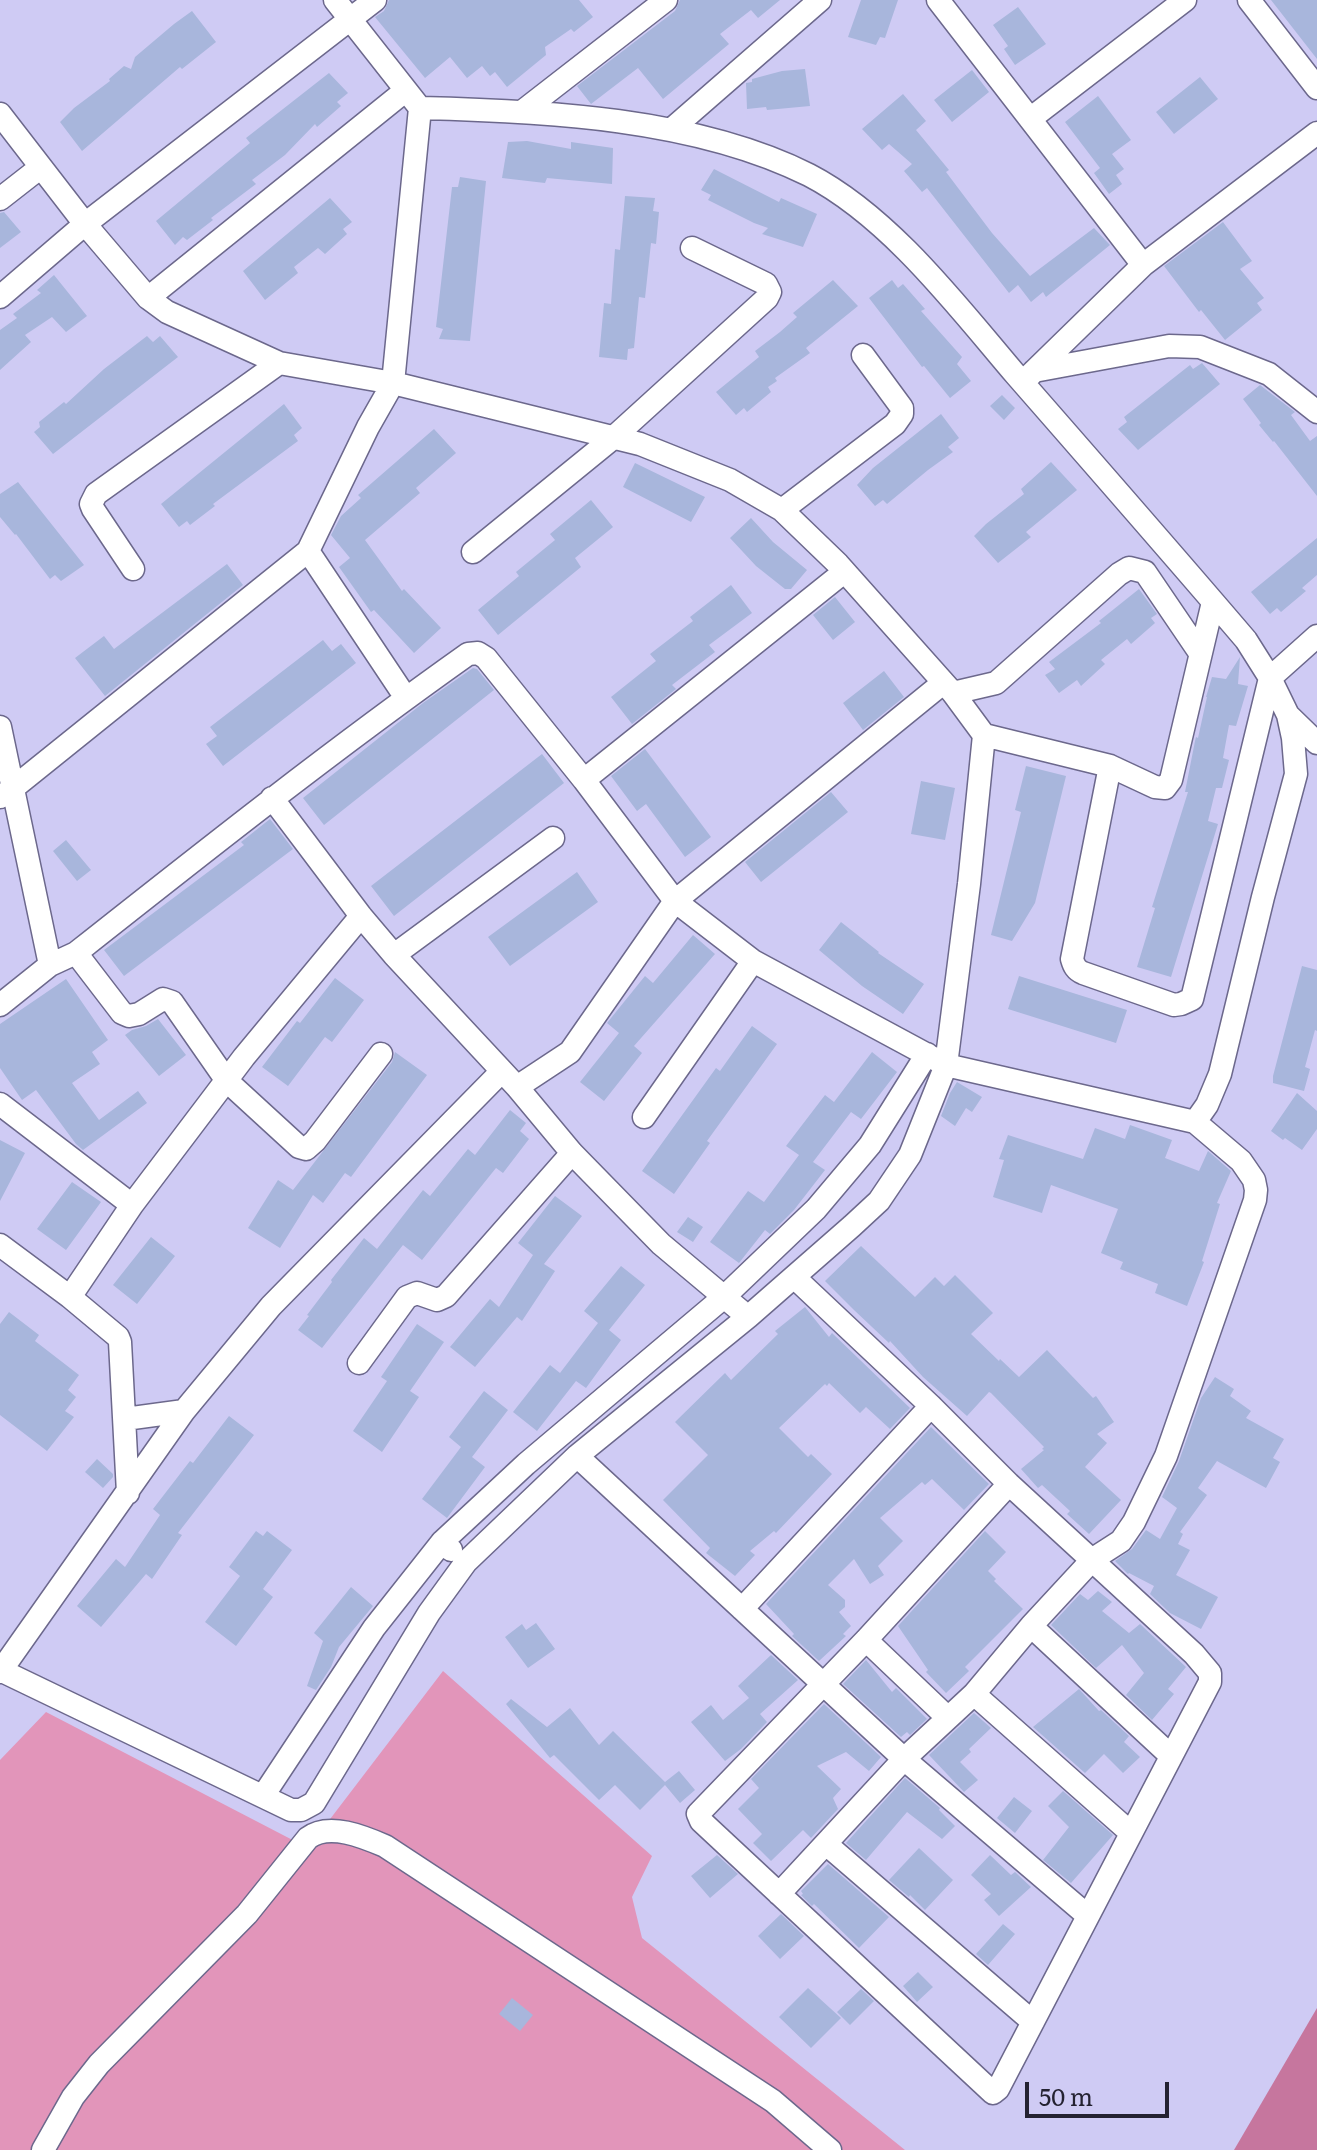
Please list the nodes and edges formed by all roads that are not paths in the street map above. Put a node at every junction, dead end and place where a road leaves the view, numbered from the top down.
1 (335, 0) edge
2 (375, 0) edge
3 (666, 0) edge
4 (820, 0) edge
5 (938, 0) edge
6 (1185, 0) edge
7 (1249, 0) edge
8 (351, 19) junction
9 (1317, 88) edge
10 (413, 99) junction
11 (523, 111) junction
12 (0, 114) edge
13 (1030, 119) junction
14 (672, 129) junction
15 (1317, 133) edge
16 (41, 167) junction
17 (0, 199) edge
18 (85, 224) junction
19 (692, 248) dead end
20 (1143, 265) junction
21 (0, 297) edge
22 (148, 298) junction
23 (863, 355) dead end
24 (279, 363) junction
25 (1029, 377) junction
26 (393, 383) junction
27 (1317, 412) edge
28 (613, 438) junction
29 (782, 510) junction
30 (308, 551) junction
31 (473, 552) dead end
32 (133, 569) dead end
33 (844, 572) junction
34 (1213, 602) junction
35 (1317, 636) edge
36 (1200, 653) junction
37 (1270, 678) junction
38 (996, 683) junction
39 (948, 688) junction
40 (406, 698) junction
41 (1288, 715) junction
42 (0, 727) edge
43 (980, 729) junction
44 (1317, 743) edge
45 (1110, 766) junction
46 (584, 780) junction
47 (6, 793) edge
48 (272, 798) junction
49 (553, 838) dead end
50 (675, 901) junction
51 (361, 916) junction
52 (76, 953) junction
53 (394, 955) junction
54 (753, 961) junction
55 (50, 965) junction
56 (0, 1005) edge
57 (381, 1054) dead end
58 (937, 1060) junction
59 (509, 1079) junction
60 (227, 1081) junction
61 (0, 1104) edge
62 (644, 1117) dead end
63 (1195, 1122) junction
64 (572, 1153) junction
65 (132, 1205) junction
66 (0, 1245) edge
67 (794, 1277) junction
68 (70, 1297) junction
69 (724, 1297) junction
70 (748, 1317) junction
71 (359, 1363) dead end
72 (931, 1406) junction
73 (184, 1411) junction
74 (125, 1419) junction
75 (577, 1456) junction
76 (1009, 1484) junction
77 (128, 1493) junction
78 (442, 1542) junction
79 (1093, 1559) junction
80 (466, 1562) junction
81 (742, 1609) junction
82 (1031, 1626) junction
83 (866, 1640) junction
84 (1, 1671) edge
85 (824, 1684) junction
86 (974, 1694) junction
87 (948, 1718) junction
88 (1171, 1756) junction
89 (904, 1759) junction
90 (263, 1796) junction
91 (1131, 1833) junction
92 (826, 1844) junction
93 (779, 1894) junction
94 (1088, 1916) junction
95 (1033, 2022) junction
96 (43, 2150) edge
97 (830, 2150) edge

1 - 8 street
2 - 8 street
3 - 11 street
4 - 14 street
5 - 13 street
6 - 13 street
7 - 9 street
8 - 10 street
8 - 18 street
10 - 11 street
10 - 22 street
10 - 26 street
11 - 14 street
12 - 16 street
13 - 20 street
14 - 25 street
15 - 20 street
16 - 17 street
16 - 18 street
18 - 21 street
18 - 22 street
19 - 28 street
20 - 25 street
22 - 24 street
23 - 29 street
24 - 26 street
24 - 32 street
25 - 27 street
25 - 34 street
26 - 28 street
26 - 30 street
28 - 29 street
28 - 31 street
29 - 33 street
30 - 40 street
30 - 47 street
33 - 39 street
33 - 46 street
34 - 36 street
34 - 37 street
35 - 37 street
36 - 38 street
36 - 45 street
37 - 41 street
37 - 45 street
38 - 39 street
38 - 43 street
39 - 43 street
39 - 50 street
40 - 46 street
40 - 48 street
41 - 44 street
41 - 63 street
42 - 47 street
43 - 45 street
43 - 58 street
46 - 50 street
47 - 55 street
48 - 51 street
48 - 52 street
49 - 53 street
50 - 54 street
50 - 59 street
51 - 53 street
51 - 60 street
52 - 55 street
52 - 60 street
53 - 59 street
54 - 58 street
54 - 62 street
55 - 56 street
57 - 60 street
58 - 63 street
58 - 67 street
58 - 69 street
59 - 64 street
59 - 73 street
60 - 65 street
61 - 65 street
63 - 79 street
64 - 69 street
64 - 71 street
65 - 68 street
66 - 68 street
67 - 70 street
67 - 72 street
68 - 74 street
69 - 70 street
69 - 78 street
70 - 75 street
72 - 76 street
72 - 81 street
73 - 74 street
73 - 77 street
74 - 77 street
75 - 80 street
75 - 81 street
76 - 79 street
76 - 83 street
77 - 84 street
78 - 80 street
78 - 90 street
79 - 82 street
79 - 88 street
80 - 90 street
81 - 85 street
82 - 86 street
82 - 88 street
83 - 85 street
83 - 87 street
84 - 90 street
85 - 89 street
85 - 93 street
86 - 87 street
86 - 91 street
87 - 89 street
88 - 91 street
89 - 92 street
89 - 94 street
91 - 94 street
92 - 93 street
92 - 95 street
93 - 95 street
94 - 95 street
96 - 97 street

